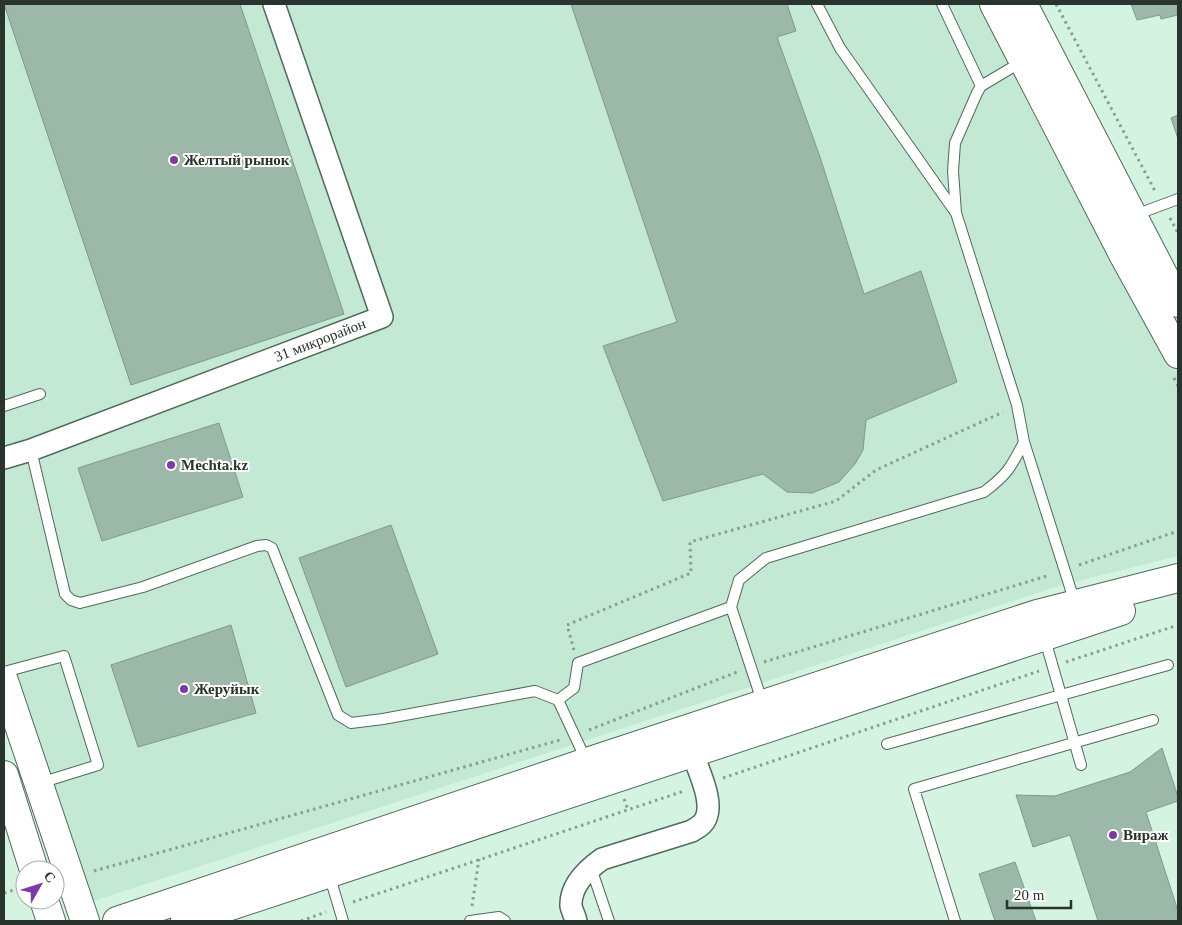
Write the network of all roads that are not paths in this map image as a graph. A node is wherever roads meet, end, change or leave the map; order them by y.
1 (274, 4) edge
2 (817, 4) edge
3 (942, 4) edge
4 (994, 4) edge
5 (1023, 4) edge
6 (1023, 61) junction
7 (981, 86) junction
8 (1178, 199) edge
9 (956, 213) junction
10 (1132, 216) junction
11 (1178, 303) edge
12 (1178, 354) edge
13 (40, 394) dead end
14 (4, 406) edge
15 (1024, 442) junction
16 (31, 450) junction
17 (4, 458) edge
18 (1178, 578) edge
19 (1178, 596) edge
20 (1075, 604) junction
21 (731, 607) junction
22 (1044, 636) junction
23 (1168, 665) dead end
24 (4, 672) edge
25 (4, 681) edge
26 (1060, 694) junction
27 (558, 700) junction
28 (763, 704) junction
29 (1153, 720) dead end
30 (1075, 743) junction
31 (887, 744) dead end
32 (692, 752) junction
33 (587, 762) junction
34 (1081, 765) dead end
35 (4, 775) edge
36 (39, 784) junction
37 (30, 860) edge
38 (590, 868) junction
39 (329, 873) junction
40 (471, 917) edge
41 (86, 921) edge
42 (116, 921) edge
43 (185, 921) edge
44 (343, 921) edge
45 (504, 921) edge
46 (576, 921) edge
47 (610, 921) edge
48 (955, 921) edge

1 - 16 street, 31 микрорайон
2 - 9 lane
3 - 7 lane
4 - 6 main road
5 - 10 main road
6 - 7 lane
6 - 12 main road
7 - 9 lane
8 - 10 lane
9 - 15 lane
10 - 11 main road
13 - 14 lane
15 - 20 lane
15 - 21 lane
16 - 17 street, 31 микрорайон
16 - 27 lane
18 - 20 main road
19 - 22 main road
20 - 28 main road
21 - 27 lane
21 - 28 lane
22 - 26 lane
22 - 32 main road
23 - 26 lane
24 - 36 lane
25 - 36 main road
26 - 30 lane
26 - 31 lane
27 - 33 lane
28 - 33 main road
29 - 30 lane
30 - 34 lane
30 - 48 lane
32 - 38 street
32 - 39 main road
33 - 42 main road
35 - 37 main road
36 - 41 main road
38 - 46 street
38 - 47 lane
39 - 43 main road
39 - 44 lane
40 - 45 lane

